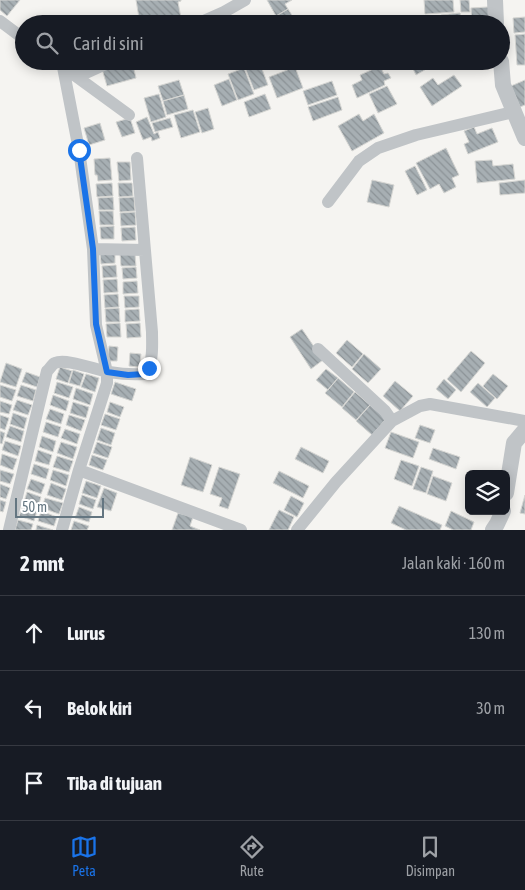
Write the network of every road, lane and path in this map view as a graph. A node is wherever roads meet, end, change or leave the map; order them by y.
1 (245, 0) edge
2 (495, 0) edge
3 (228, 15) edge
4 (496, 15) edge
5 (0, 21) edge
6 (15, 32) edge
7 (60, 70) edge
8 (67, 70) edge
9 (92, 70) edge
10 (501, 70) edge
11 (77, 77) junction
12 (513, 112) junction
13 (129, 115) dead end
14 (525, 138) edge
15 (136, 158) dead end
16 (328, 202) dead end
17 (93, 249) junction
18 (145, 250) junction
19 (318, 349) dead end
20 (107, 372) junction
21 (392, 420) junction
22 (525, 422) edge
23 (525, 430) edge
24 (79, 470) junction
25 (510, 470) edge
26 (501, 515) edge
27 (9, 530) edge
28 (62, 530) edge
29 (241, 530) edge
30 (297, 530) edge
31 (493, 530) edge

1 - 3 street
2 - 4 street
5 - 6 street
7 - 17 street
8 - 11 street
9 - 11 street
10 - 12 street
11 - 13 street
12 - 14 street
12 - 16 street
15 - 18 street
17 - 18 street
17 - 20 street
18 - 20 street
19 - 21 street
20 - 24 street
20 - 27 street
21 - 22 street
21 - 30 street
23 - 25 street
24 - 28 street
24 - 29 street
26 - 31 street

